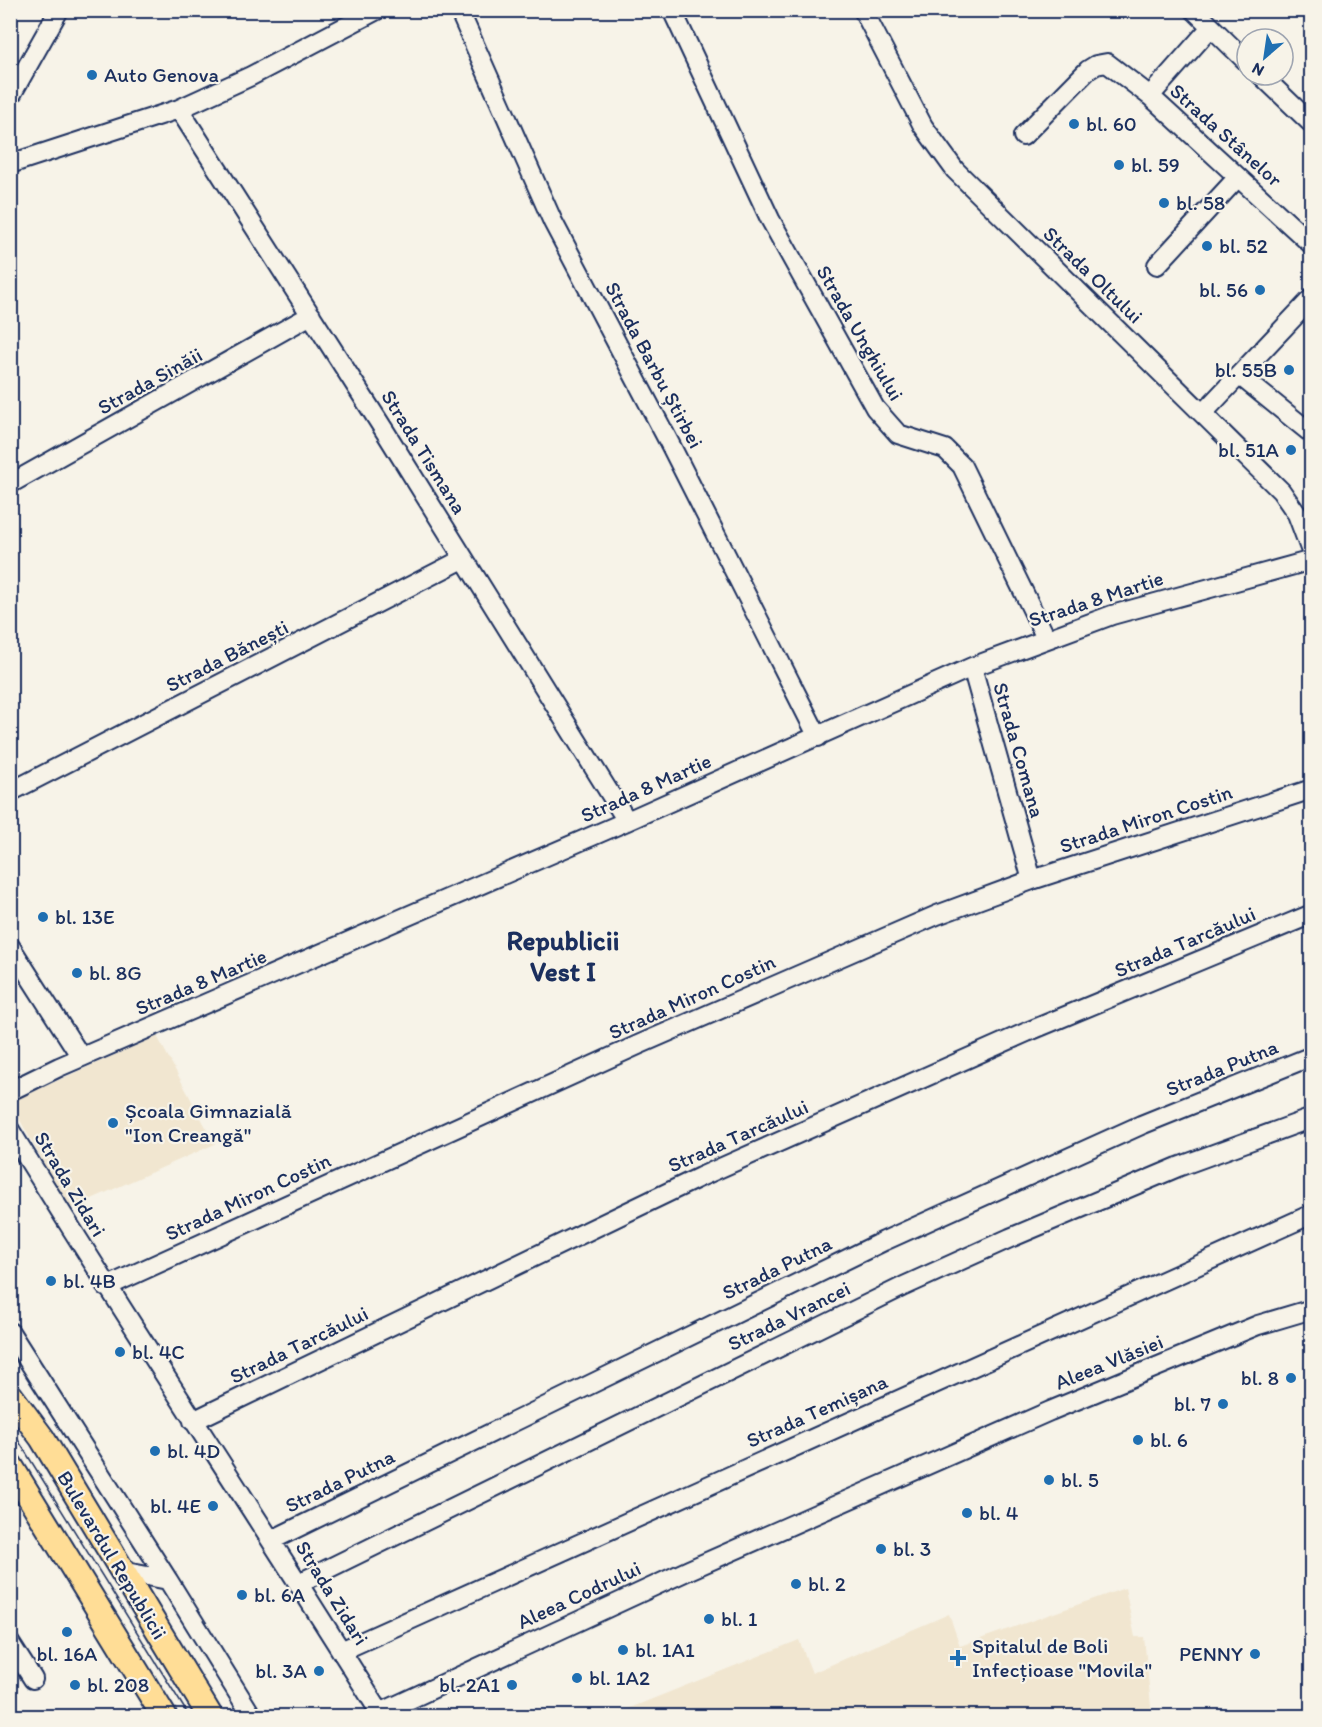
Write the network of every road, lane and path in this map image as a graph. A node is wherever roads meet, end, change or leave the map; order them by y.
1 (59, 10) edge
2 (377, 10) edge
3 (459, 10) edge
4 (672, 10) edge
5 (1194, 10) edge
6 (870, 13) edge
7 (1211, 27) junction
8 (1235, 50) edge
9 (1273, 87) edge
10 (1150, 96) junction
11 (10, 97) edge
12 (179, 109) junction
13 (1311, 124) edge
14 (1023, 136) dead end
15 (10, 164) edge
16 (1238, 177) junction
17 (1311, 245) edge
18 (1157, 265) dead end
19 (1311, 298) edge
20 (311, 315) junction
21 (1239, 375) junction
22 (1204, 412) junction
23 (1311, 434) edge
24 (10, 484) edge
25 (1311, 554) edge
26 (464, 559) junction
27 (1311, 560) edge
28 (1046, 638) junction
29 (972, 667) junction
30 (818, 737) junction
31 (1311, 789) edge
32 (10, 792) edge
33 (627, 821) junction
34 (1032, 880) junction
35 (1311, 914) edge
36 (10, 946) edge
37 (1311, 1056) edge
38 (81, 1057) junction
39 (10, 1091) edge
40 (1311, 1118) edge
41 (10, 1130) edge
42 (1311, 1214) edge
43 (106, 1287) junction
44 (1311, 1309) edge
45 (10, 1332) edge
46 (10, 1395) edge
47 (193, 1421) junction
48 (10, 1465) edge
49 (799, 1521) joint
50 (272, 1540) junction
51 (121, 1571) junction
52 (168, 1580) junction
53 (299, 1583) junction
54 (10, 1643) edge
55 (342, 1651) junction
56 (33, 1679) dead end
57 (381, 1715) edge
58 (164, 1716) edge
59 (210, 1716) edge
60 (252, 1716) edge

1 - 11 street
2 - 12 street
3 - 30 street, Strada Barbu Știrbei
4 - 28 street, Strada Unghiului
5 - 7 street
6 - 22 street, Strada Oltului
7 - 8 street
7 - 10 street
9 - 13 street
10 - 14 street, Strada Stânelor
10 - 16 street, Strada Stânelor
12 - 15 street
12 - 20 street, Strada Tismana
16 - 17 street, Strada Stânelor
16 - 18 street
19 - 21 street
20 - 24 street, Strada Sinăii
20 - 26 street, Strada Tismana
21 - 22 street
21 - 23 street
22 - 25 street, Strada Oltului
26 - 32 street, Strada Bănești
26 - 33 street, Strada Tismana
27 - 28 street, Strada 8 Martie
28 - 29 street, Strada 8 Martie
29 - 30 street, Strada 8 Martie
29 - 34 street, Strada Comana
30 - 33 street, Strada 8 Martie
31 - 34 street, Strada Miron Costin
33 - 38 street, Strada 8 Martie
34 - 43 street, Strada Miron Costin
35 - 47 street, Strada Tarcăului
36 - 38 street
37 - 50 street, Strada Putna
38 - 39 street, Strada 8 Martie
40 - 53 street, Strada Vrancei
41 - 43 street, Strada Zidari
42 - 55 street, Strada Temișana
43 - 47 street, Strada Zidari
44 - 49 street, Aleea Vlăsiei
45 - 52 street
46 - 51 main road, Bulevardul Republicii
47 - 50 street, Strada Zidari
48 - 58 main road, Bulevardul Republicii
49 - 57 street, Aleea Codrului
50 - 53 street, Strada Zidari
51 - 52 street
51 - 59 main road, Bulevardul Republicii
52 - 60 street
53 - 55 street, Strada Zidari
54 - 56 street
55 - 57 street, Strada Zidari

